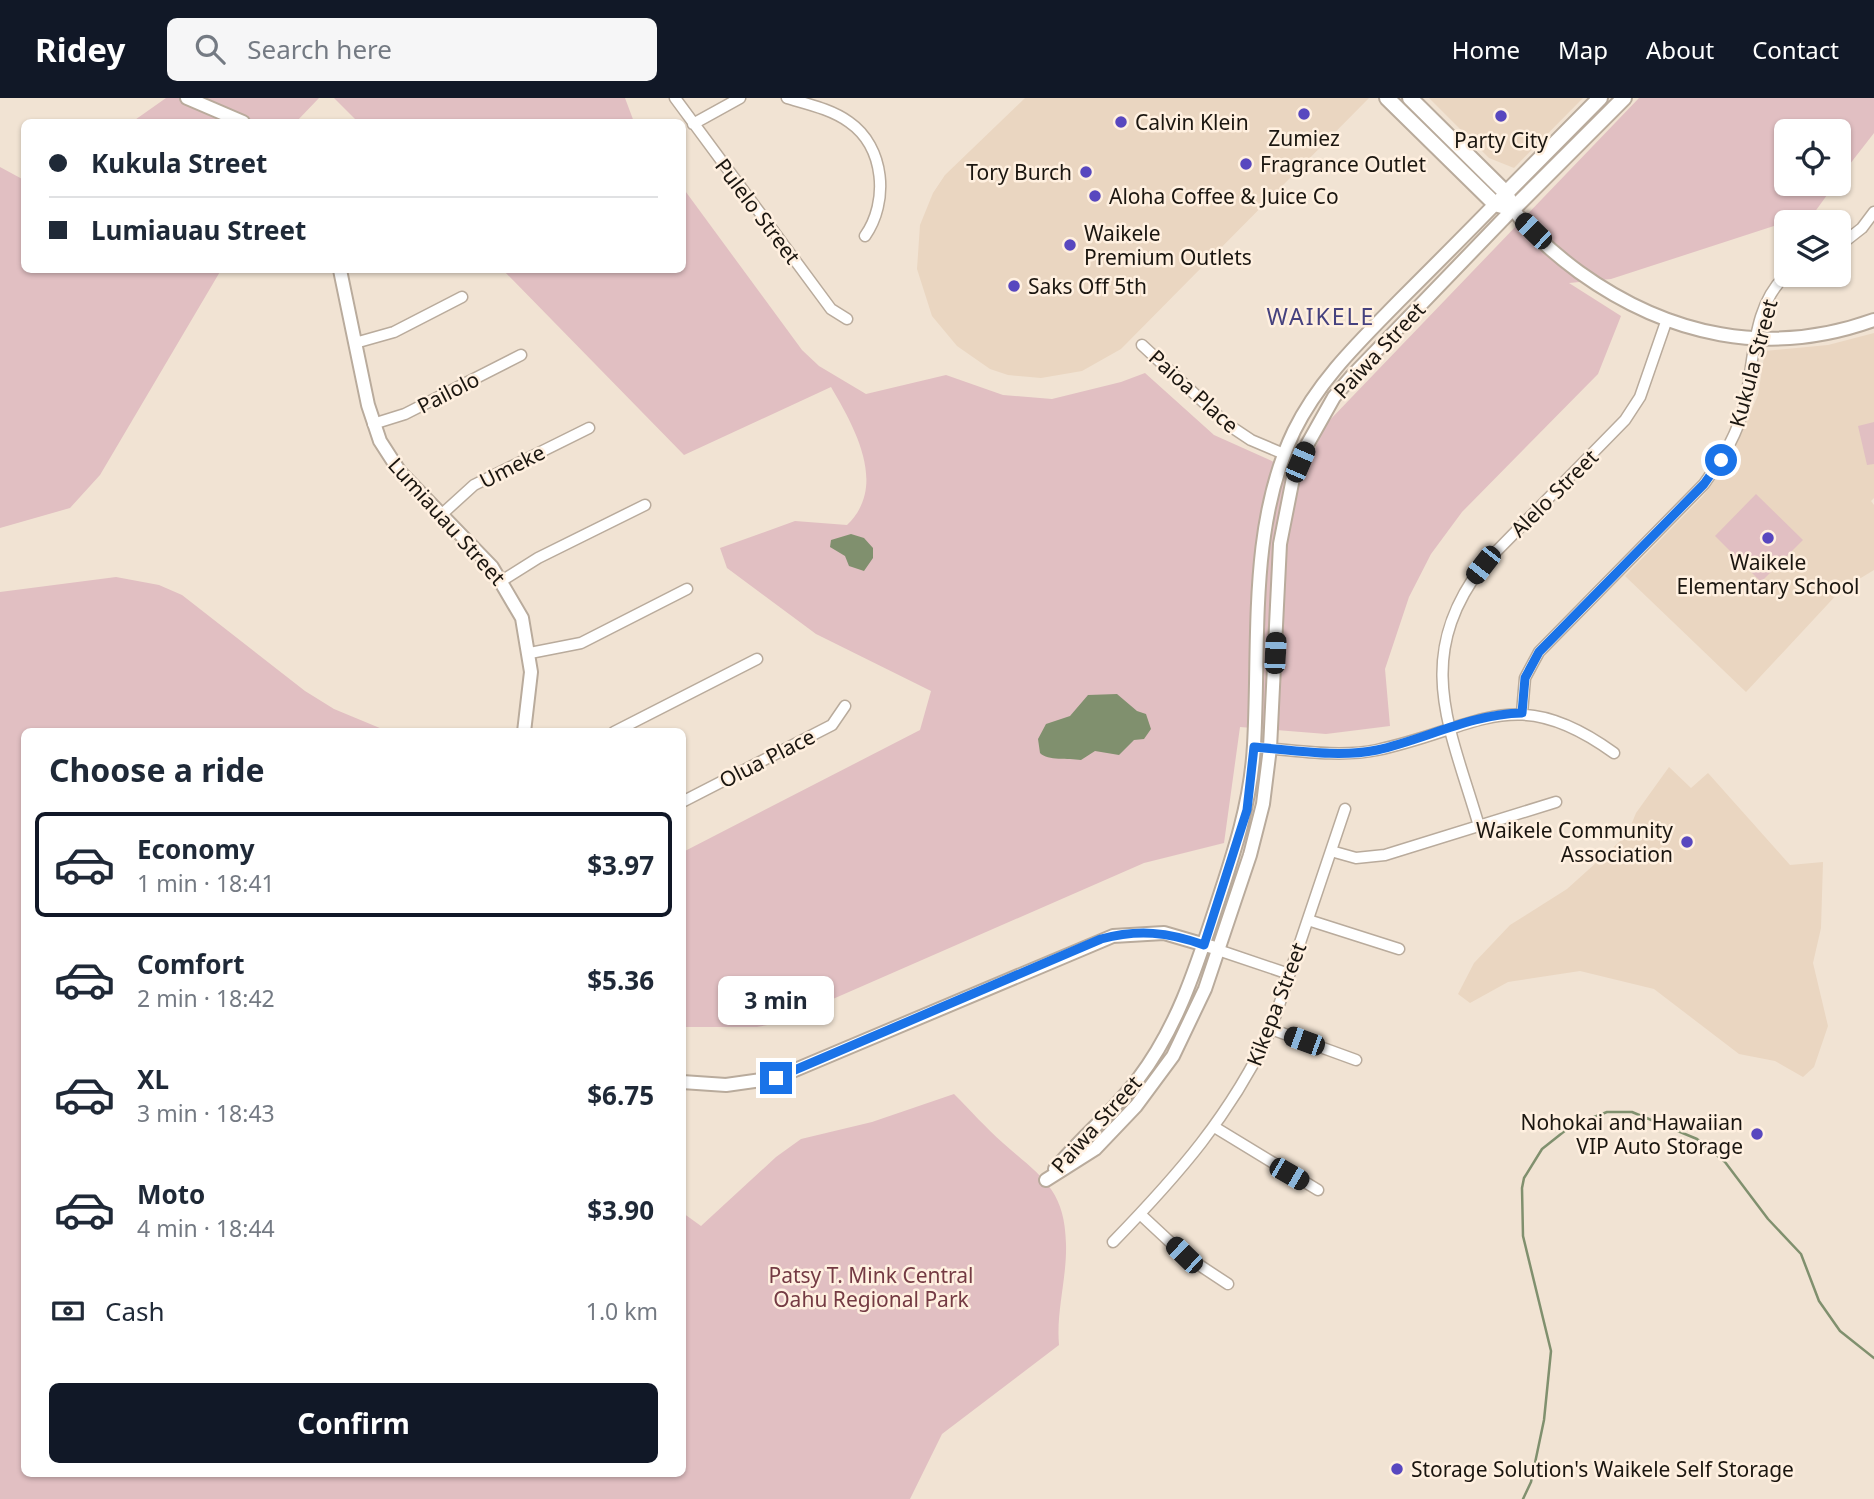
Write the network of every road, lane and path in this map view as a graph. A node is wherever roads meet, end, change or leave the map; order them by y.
1 (187, 98) edge
2 (675, 98) edge
3 (740, 98) edge
4 (787, 98) edge
5 (1387, 98) edge
6 (1410, 98) edge
7 (1600, 98) edge
8 (1624, 98) edge
9 (236, 119) edge
10 (693, 124) junction
11 (1506, 193) junction
12 (1495, 204) junction
13 (1513, 209) junction
14 (1874, 212) edge
15 (865, 236) dead end
16 (1851, 237) edge
17 (341, 273) edge
18 (1777, 287) edge
19 (462, 297) dead end
20 (847, 319) dead end
21 (1874, 320) edge
22 (1666, 321) junction
23 (1757, 339) junction
24 (355, 342) junction
25 (1142, 345) dead end
26 (521, 355) dead end
27 (373, 424) junction
28 (589, 428) dead end
29 (1307, 445) junction
30 (1284, 454) junction
31 (1293, 478) junction
32 (645, 505) dead end
33 (441, 515) junction
34 (503, 580) junction
35 (687, 589) dead end
36 (530, 653) junction
37 (757, 659) dead end
38 (845, 706) dead end
39 (1522, 713) junction
40 (1451, 727) junction
41 (525, 728) edge
42 (622, 728) edge
43 (1254, 747) junction
44 (1270, 748) junction
45 (1614, 753) dead end
46 (686, 800) edge
47 (1556, 802) dead end
48 (1345, 808) dead end
49 (1479, 826) junction
50 (1331, 851) junction
51 (1308, 919) junction
52 (1204, 945) junction
53 (1399, 949) dead end
54 (1218, 950) junction
55 (1289, 974) junction
56 (1271, 1029) junction
57 (1356, 1060) dead end
58 (686, 1082) edge
59 (1216, 1128) junction
60 (1318, 1190) dead end
61 (1140, 1214) junction
62 (1113, 1242) dead end
63 (1228, 1284) dead end

1 - 9 street
2 - 10 street, Pulelo Street
3 - 10 street
4 - 15 street
5 - 12 main road
6 - 11 main road
7 - 11 main road, Paiwa Street
8 - 13 main road, Paiwa Street
10 - 20 street, Pulelo Street
11 - 12 street, Paiwa Street
11 - 13 main road
12 - 13 main road
12 - 30 street, Paiwa Street
13 - 22 street
13 - 29 street, Paiwa Street
14 - 16 street
17 - 24 street, Lumiauau Street
18 - 23 street, Kukula Street
19 - 24 street
21 - 23 street
22 - 23 street
22 - 40 street, Alelo Street
23 - 39 street, Kukula Street
24 - 27 street, Lumiauau Street
25 - 30 street, Paioa Place
26 - 27 street, Pailolo
27 - 33 street, Lumiauau Street
28 - 33 street, Umeke
29 - 30 street
29 - 31 street, Paiwa Street
30 - 31 street
30 - 43 street, Paiwa Street
31 - 44 street, Paiwa Street
32 - 34 street
33 - 34 street, Lumiauau Street
34 - 36 street, Lumiauau Street
35 - 36 street
36 - 41 street, Lumiauau Street
37 - 42 street
38 - 46 street, Olua Place
39 - 40 street
39 - 45 street
40 - 44 street
40 - 49 street, Alelo Street
43 - 44 street
43 - 52 street, Paiwa Street
44 - 54 street, Paiwa Street
47 - 49 street
48 - 50 street, Kikepa Street
49 - 50 street
50 - 51 street, Kikepa Street
51 - 53 street
51 - 55 street, Kikepa Street
52 - 54 street
52 - 54 street, Paiwa Street
52 - 58 street
54 - 55 street
55 - 56 street, Kikepa Street
56 - 57 street
56 - 59 street, Kikepa Street
59 - 60 street
59 - 61 street, Kikepa Street
61 - 62 street, Kikepa Street
61 - 63 street

